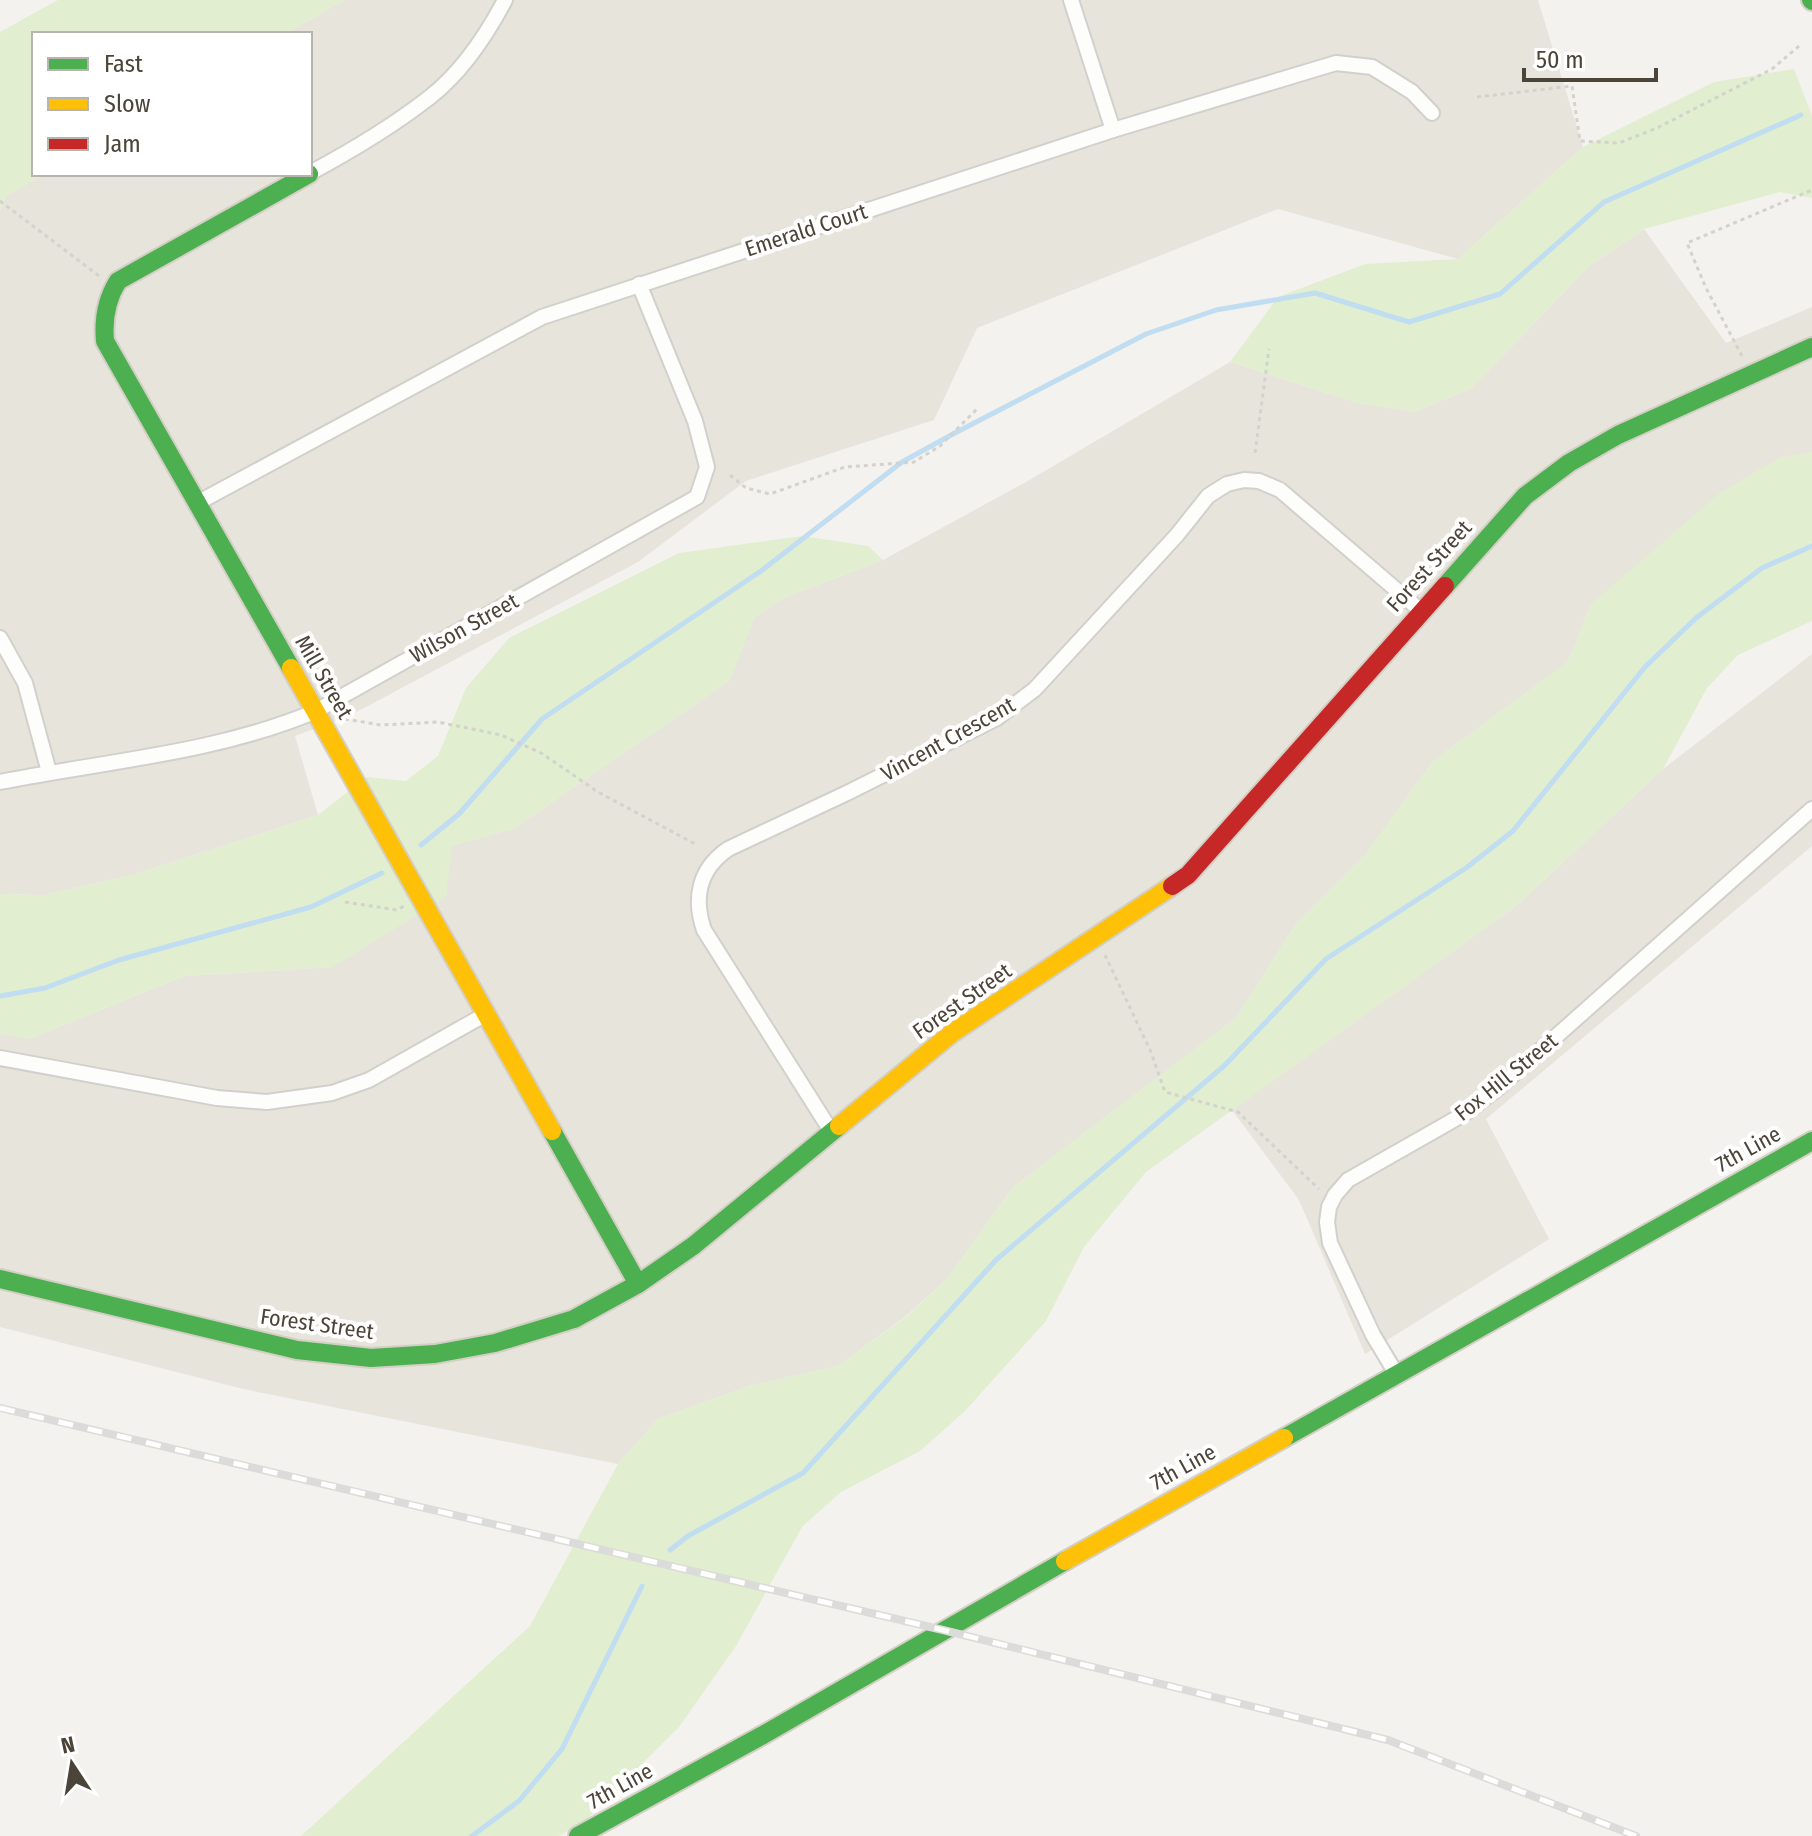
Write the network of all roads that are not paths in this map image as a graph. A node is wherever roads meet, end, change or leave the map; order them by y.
1 (505, 0) edge
2 (1071, 0) edge
3 (1432, 113) dead end
4 (1113, 130) junction
5 (312, 172) edge
6 (305, 176) edge
7 (639, 284) junction
8 (1812, 347) edge
9 (199, 502) junction
10 (1421, 611) junction
11 (0, 638) edge
12 (316, 711) junction
13 (49, 772) junction
14 (0, 782) edge
15 (1812, 809) edge
16 (486, 1014) junction
17 (0, 1058) edge
18 (831, 1131) junction
19 (1812, 1141) edge
20 (0, 1279) edge
21 (638, 1284) junction
22 (1397, 1375) junction
23 (578, 1836) edge

1 - 5 street, Mill Street
2 - 4 street
3 - 4 street, Emerald Court
4 - 7 street, Emerald Court
6 - 9 street, Mill Street
7 - 9 street, Emerald Court
7 - 12 street, Wilson Street
8 - 10 street, Forest Street
9 - 12 street, Mill Street
10 - 18 street, Forest Street
10 - 18 street, Vincent Crescent
11 - 13 street
12 - 13 street, Wilson Street
12 - 16 street, Mill Street
13 - 14 street, Wilson Street
15 - 22 street, Fox Hill Street
16 - 17 street
16 - 21 street, Mill Street
18 - 21 street, Forest Street
19 - 22 street, 7th Line
20 - 21 street, Forest Street
22 - 23 street, 7th Line

